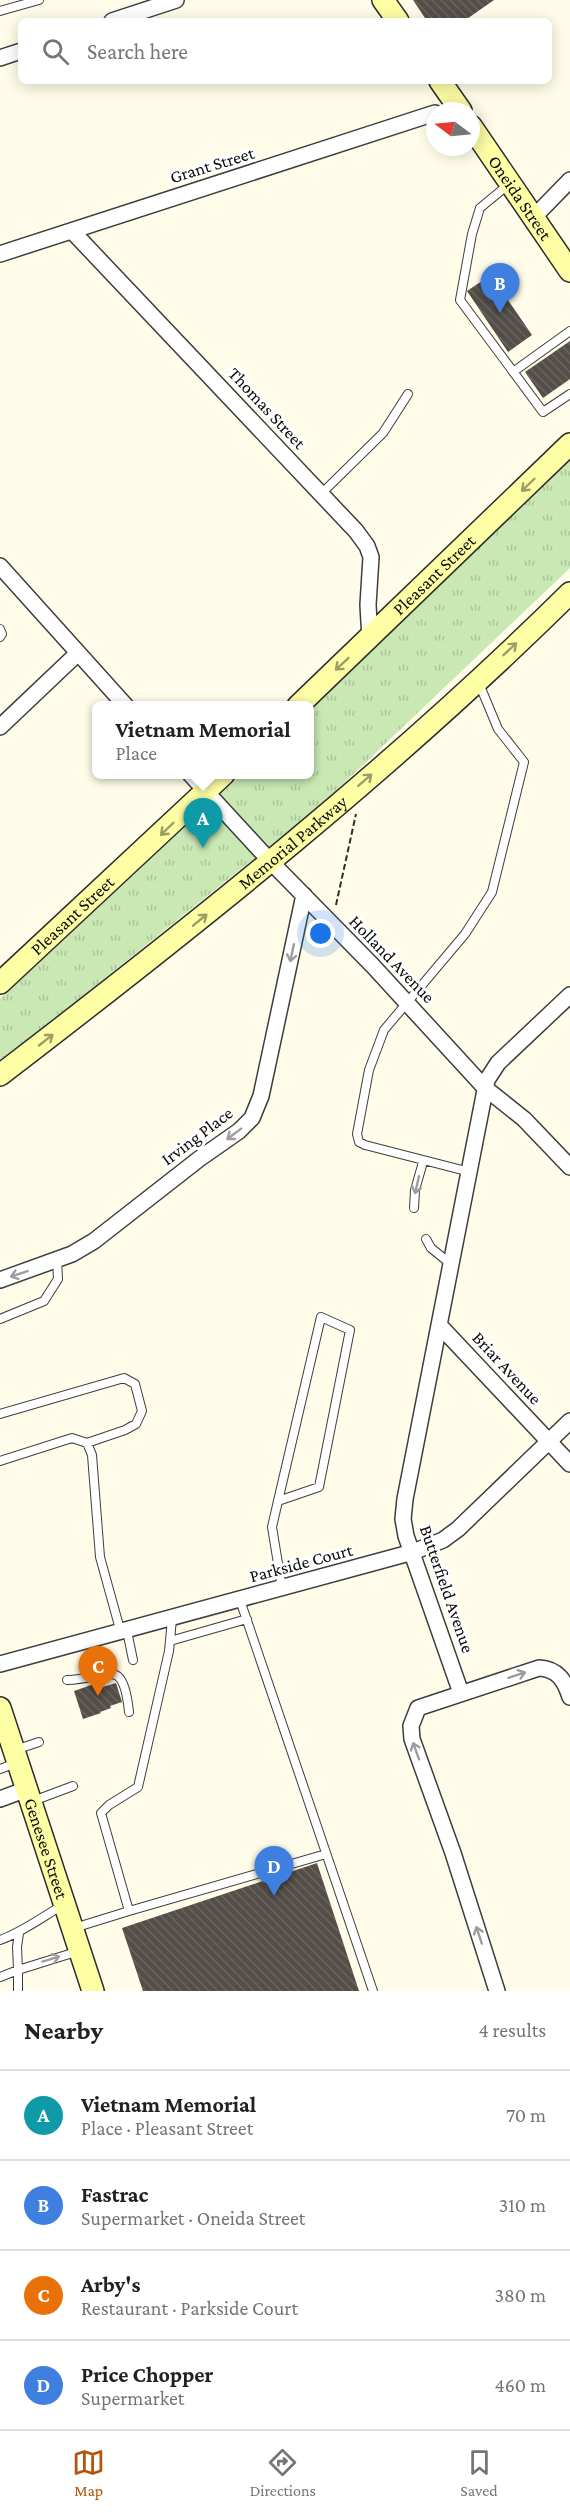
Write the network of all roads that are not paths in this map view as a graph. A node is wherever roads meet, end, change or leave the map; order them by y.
1 (39, 0) edge
2 (176, 0) edge
3 (383, 0) edge
4 (154, 3) edge
5 (0, 12) edge
6 (119, 18) edge
7 (396, 18) edge
8 (18, 52) edge
9 (0, 58) edge
10 (441, 84) edge
11 (450, 102) edge
12 (426, 116) edge
13 (480, 139) edge
14 (570, 180) edge
15 (510, 183) junction
16 (534, 217) junction
17 (72, 231) junction
18 (0, 254) edge
19 (570, 271) edge
20 (570, 331) edge
21 (513, 372) junction
22 (408, 394) dead end
23 (570, 395) edge
24 (570, 444) edge
25 (321, 494) junction
26 (0, 568) edge
27 (570, 593) edge
28 (0, 628) edge
29 (0, 637) edge
30 (370, 639) junction
31 (78, 653) junction
32 (477, 679) junction
33 (122, 701) edge
34 (302, 701) edge
35 (0, 728) edge
36 (194, 779) edge
37 (219, 779) edge
38 (206, 792) junction
39 (271, 862) junction
40 (304, 895) junction
41 (0, 982) edge
42 (570, 995) edge
43 (408, 1003) junction
44 (0, 1075) edge
45 (485, 1088) junction
46 (423, 1162) junction
47 (570, 1167) edge
48 (470, 1172) junction
49 (414, 1208) dead end
50 (426, 1239) dead end
51 (57, 1260) junction
52 (452, 1265) junction
53 (0, 1280) edge
54 (0, 1319) edge
55 (440, 1326) junction
56 (0, 1414) edge
57 (570, 1420) edge
58 (549, 1441) junction
59 (87, 1443) junction
60 (0, 1461) edge
61 (570, 1464) edge
62 (278, 1501) junction
63 (413, 1552) junction
64 (282, 1588) junction
65 (240, 1600) junction
66 (172, 1619) junction
67 (247, 1619) junction
68 (124, 1632) junction
69 (170, 1641) junction
70 (133, 1660) dead end
71 (0, 1664) edge
72 (67, 1680) dead end
73 (461, 1692) junction
74 (570, 1697) edge
75 (0, 1708) edge
76 (129, 1712) dead end
77 (39, 1742) dead end
78 (11, 1760) edge
79 (73, 1786) dead end
80 (29, 1795) junction
81 (0, 1798) edge
82 (326, 1854) junction
83 (65, 1905) junction
84 (129, 1911) junction
85 (73, 1928) junction
86 (19, 1934) junction
87 (0, 1940) edge
88 (80, 1951) junction
89 (18, 1970) junction
90 (0, 1977) edge
91 (18, 1991) edge
92 (93, 1991) edge
93 (373, 1991) edge
94 (497, 1991) edge

1 - 5 lane
2 - 4 street
3 - 7 street
4 - 6 street
8 - 9 street
10 - 11 street
12 - 17 street, Grant Street
13 - 15 street, Oneida Street
14 - 16 street
15 - 16 street, Oneida Street
15 - 21 lane
16 - 19 street, Oneida Street
17 - 18 street, Grant Street
17 - 25 street, Thomas Street
20 - 21 lane
21 - 23 lane
22 - 25 lane
24 -> 30 street, Pleasant Street
25 - 30 street, Thomas Street
26 - 31 street
32 -> 27 street, Memorial Parkway
28 - 29 lane
30 -> 34 street, Pleasant Street
31 - 33 street
31 - 35 street
39 -> 32 street, Memorial Parkway
32 - 43 lane
36 - 38 street, Holland Avenue
37 - 38 street, Pleasant Street
38 - 39 street, Holland Avenue
38 -> 41 street, Pleasant Street
39 - 40 street, Holland Avenue
44 -> 39 street, Memorial Parkway
40 - 43 street, Holland Avenue
40 -> 51 street, Irving Place
42 - 45 street, Butterfield Avenue
43 - 45 street, Holland Avenue
43 - 46 lane
45 - 47 street, Holland Avenue
45 - 48 street, Butterfield Avenue
46 - 48 lane
46 -> 49 lane
48 - 52 street, Butterfield Avenue
50 - 52 lane
51 -> 53 street, Irving Place
51 - 54 lane
52 - 55 street, Butterfield Avenue
55 - 58 street, Briar Avenue
55 - 63 street, Butterfield Avenue
56 - 59 lane
57 - 58 street, Parkside Court
58 - 61 street, Briar Avenue
58 - 63 street, Parkside Court
59 - 60 lane
59 - 68 lane
62 - 62 lane
62 - 64 lane
63 - 64 street, Parkside Court
63 - 73 street, Butterfield Avenue
64 - 65 street, Parkside Court
65 - 66 street, Parkside Court
65 - 67 lane
66 - 68 street, Parkside Court
66 - 69 lane
67 - 69 lane
67 - 82 lane
68 - 70 lane
68 - 71 street, Parkside Court
69 - 84 lane
72 - 76 lane
73 -> 74 street
94 -> 73 street
75 - 78 street, Genesee Street
77 - 78 lane
78 - 80 street, Genesee Street
79 - 80 lane
80 - 81 street
80 - 83 street, Genesee Street
82 - 84 lane
82 - 93 lane
83 - 85 street, Genesee Street
83 - 86 lane
84 - 85 lane
85 - 88 street, Genesee Street
86 - 87 lane
86 - 89 lane
89 -> 88 lane
88 - 92 street, Genesee Street
89 - 90 lane
89 - 91 lane

